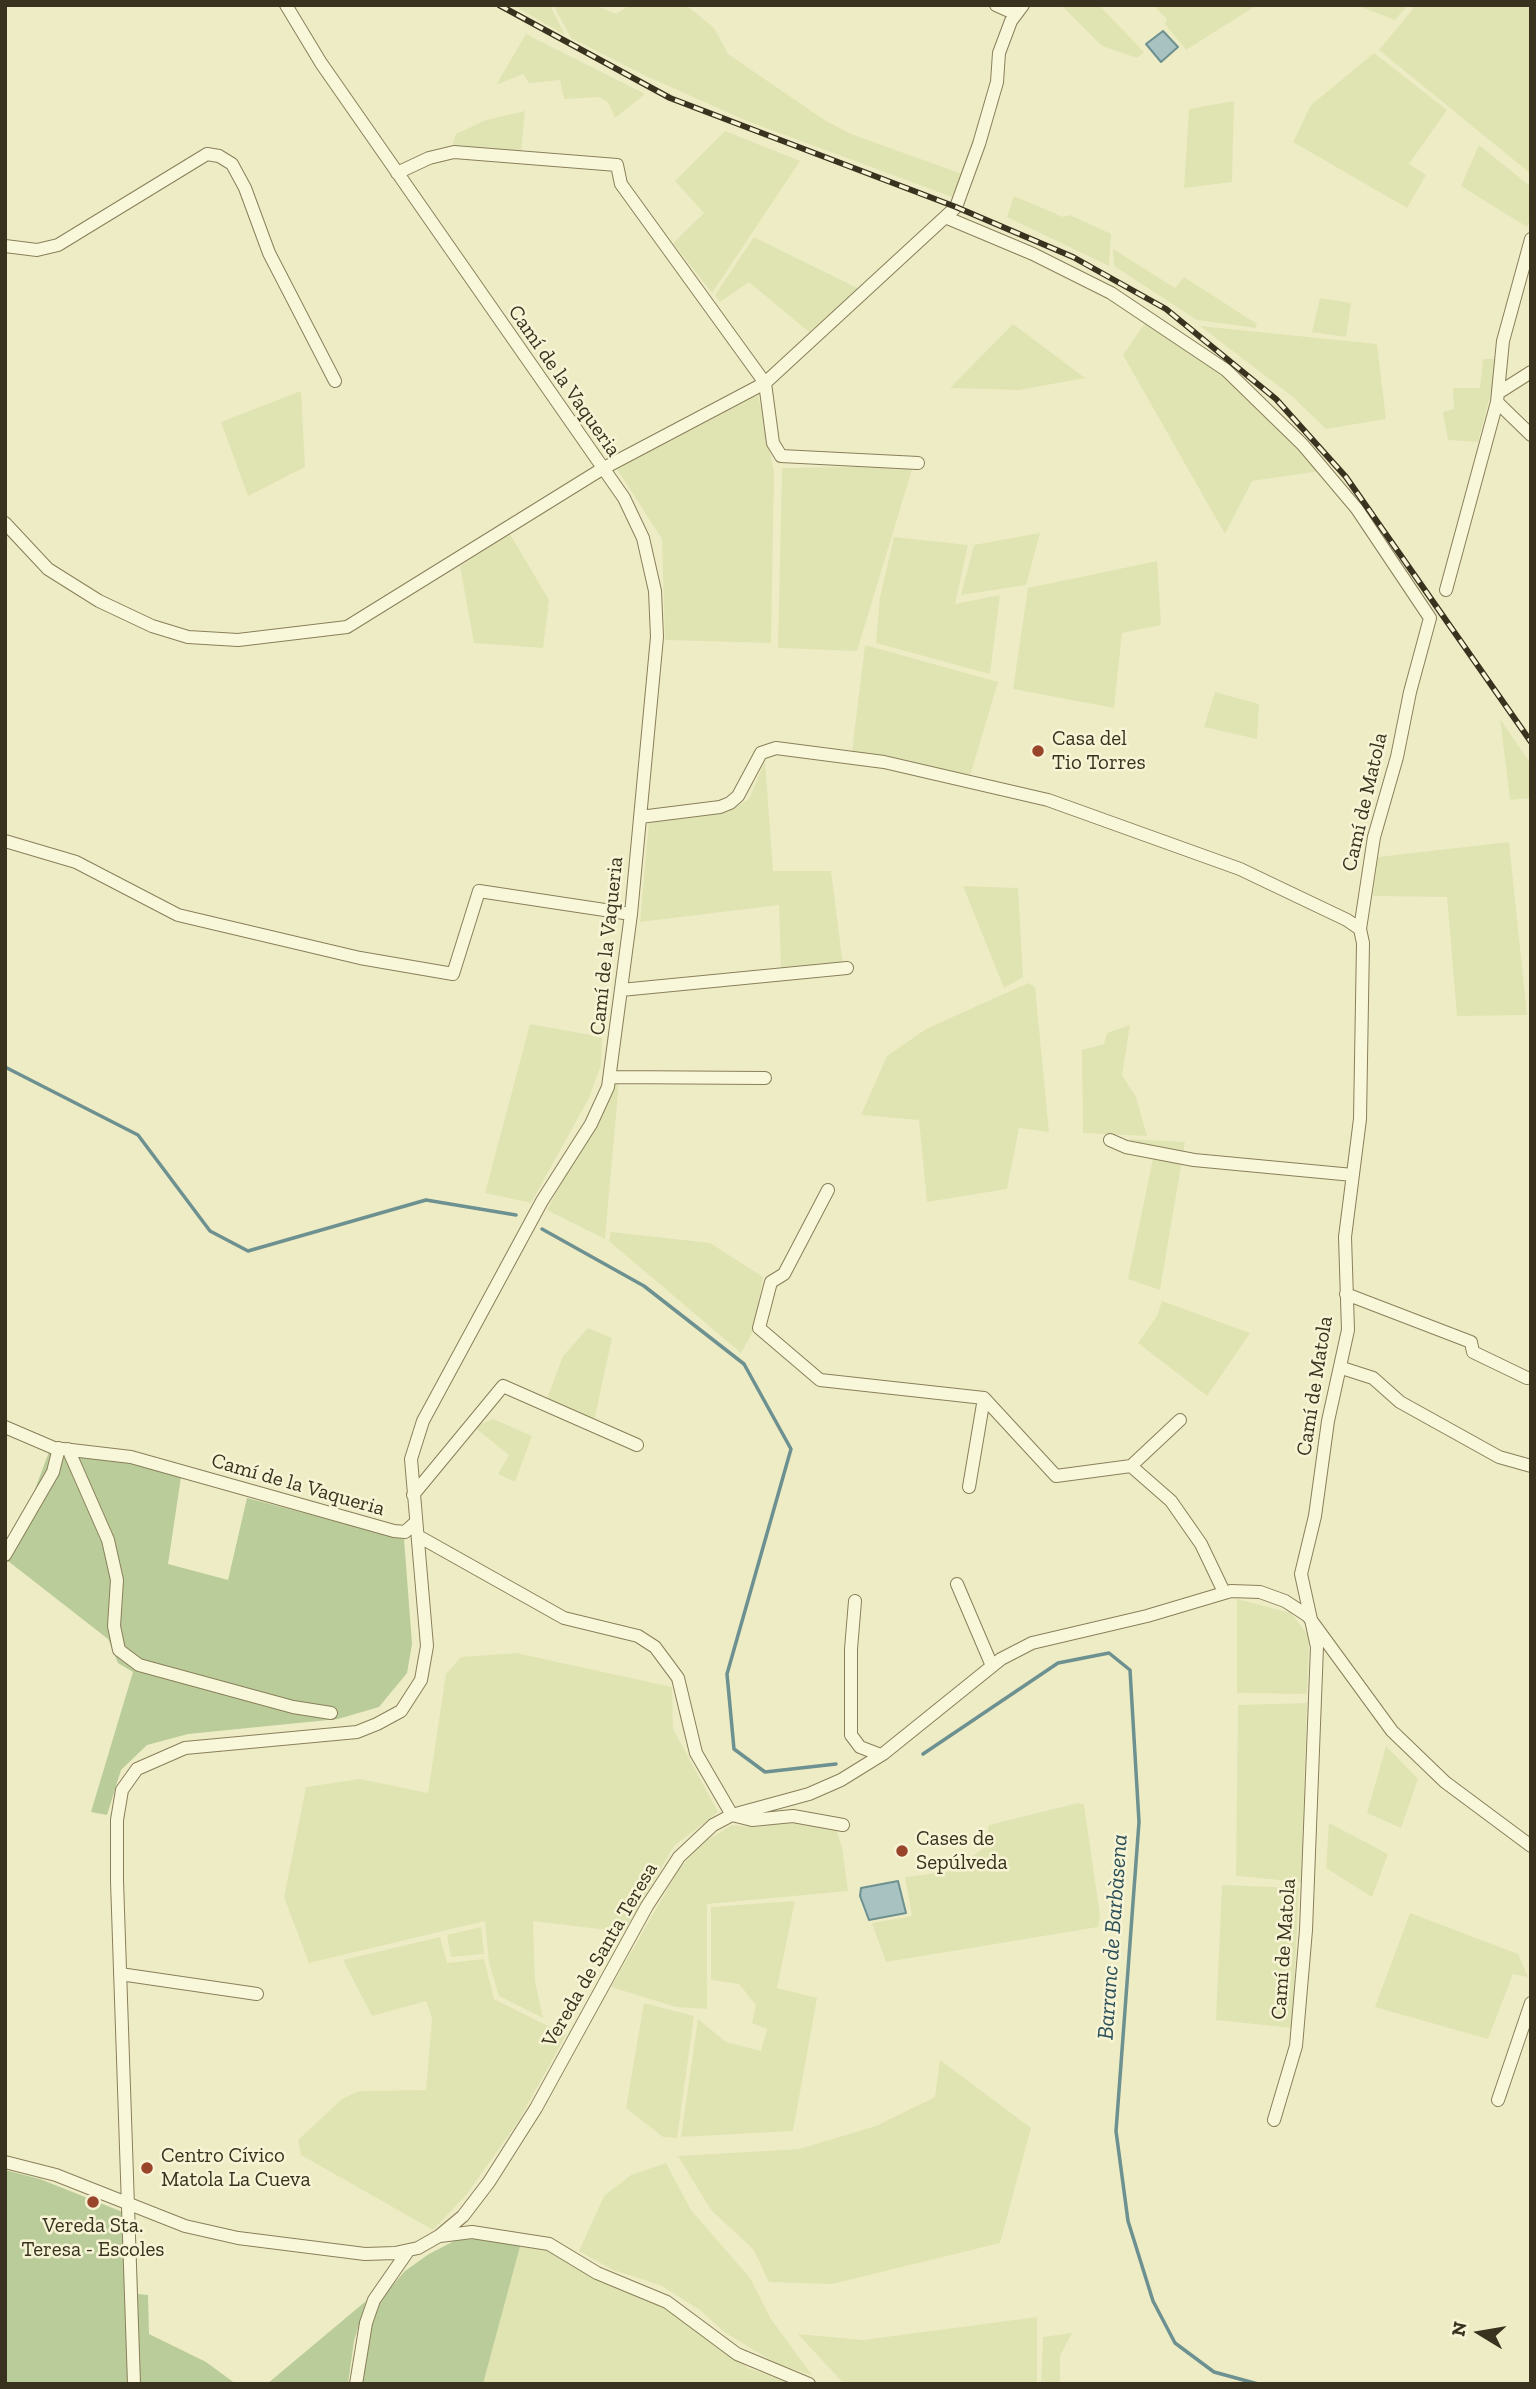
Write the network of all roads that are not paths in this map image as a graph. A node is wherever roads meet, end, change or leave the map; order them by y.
1 (286, 5) edge
2 (996, 5) edge
3 (1019, 10) edge
4 (397, 173) junction
5 (945, 217) junction
6 (1531, 239) edge
7 (5, 246) edge
8 (1531, 372) edge
9 (335, 381) dead end
10 (765, 383) junction
11 (1498, 398) junction
12 (1531, 435) edge
13 (918, 463) dead end
14 (602, 469) junction
15 (5, 523) edge
16 (1446, 590) dead end
17 (640, 817) junction
18 (5, 841) edge
19 (631, 914) junction
20 (1360, 929) junction
21 (847, 968) dead end
22 (621, 990) junction
23 (610, 1077) junction
24 (765, 1078) dead end
25 (1110, 1140) dead end
26 (1353, 1175) junction
27 (828, 1190) dead end
28 (1346, 1294) junction
29 (1342, 1368) junction
30 (1527, 1378) dead end
31 (984, 1398) junction
32 (1180, 1420) dead end
33 (5, 1427) edge
34 (638, 1445) dead end
35 (63, 1448) junction
36 (1131, 1466) junction
37 (1531, 1466) edge
38 (969, 1487) dead end
39 (413, 1495) junction
40 (416, 1522) junction
41 (418, 1536) junction
42 (5, 1555) edge
43 (957, 1584) dead end
44 (1224, 1592) junction
45 (855, 1601) dead end
46 (1308, 1616) junction
47 (992, 1666) junction
48 (331, 1713) dead end
49 (881, 1755) junction
50 (732, 1815) junction
51 (843, 1825) dead end
52 (1531, 1846) edge
53 (120, 1974) junction
54 (257, 1994) dead end
55 (1531, 2003) edge
56 (1498, 2100) dead end
57 (1274, 2120) dead end
58 (5, 2162) edge
59 (127, 2204) junction
60 (439, 2236) junction
61 (408, 2251) junction
62 (134, 2384) edge
63 (356, 2384) edge
64 (809, 2384) edge

1 - 4 street, Camí de la Vaqueria
2 - 3 street
3 - 5 street
4 - 10 street
4 - 14 street, Camí de la Vaqueria
5 - 10 street
5 - 20 street, Camí de Matola
6 - 11 street
7 - 9 street
8 - 11 street
10 - 13 street
10 - 14 street
11 - 12 street
11 - 16 street
14 - 15 street
14 - 17 street, Camí de la Vaqueria
17 - 19 street, Camí de la Vaqueria
17 - 20 street
18 - 19 street
19 - 22 street, Camí de la Vaqueria
20 - 26 street, Camí de Matola
21 - 22 street
22 - 23 street, Camí de la Vaqueria
23 - 24 street
23 - 39 street, Camí de la Vaqueria
25 - 26 street
26 - 28 street, Camí de Matola
27 - 31 street
28 - 29 street, Camí de Matola
28 - 30 street
29 - 37 street
29 - 46 street, Camí de Matola
31 - 36 street
31 - 38 street
32 - 36 street
33 - 35 street, Camí de la Vaqueria
34 - 39 street
35 - 40 street, Camí de la Vaqueria
35 - 42 street
35 - 48 street
36 - 44 street
39 - 40 street, Camí de la Vaqueria
40 - 41 street
41 - 50 street
41 - 53 street
43 - 47 street
44 - 46 street, Vereda de Santa Teresa
44 - 47 street, Vereda de Santa Teresa
45 - 49 street
46 - 52 street, Vereda de Santa Teresa
46 - 57 street, Camí de Matola
47 - 49 street, Vereda de Santa Teresa
49 - 50 street, Vereda de Santa Teresa
50 - 51 street
50 - 60 street, Vereda de Santa Teresa
53 - 54 street
53 - 59 street
55 - 56 street
58 - 59 street, Vereda de Santa Teresa
59 - 61 street, Vereda de Santa Teresa
59 - 62 street
60 - 61 street, Vereda de Santa Teresa
60 - 64 street
61 - 63 street

